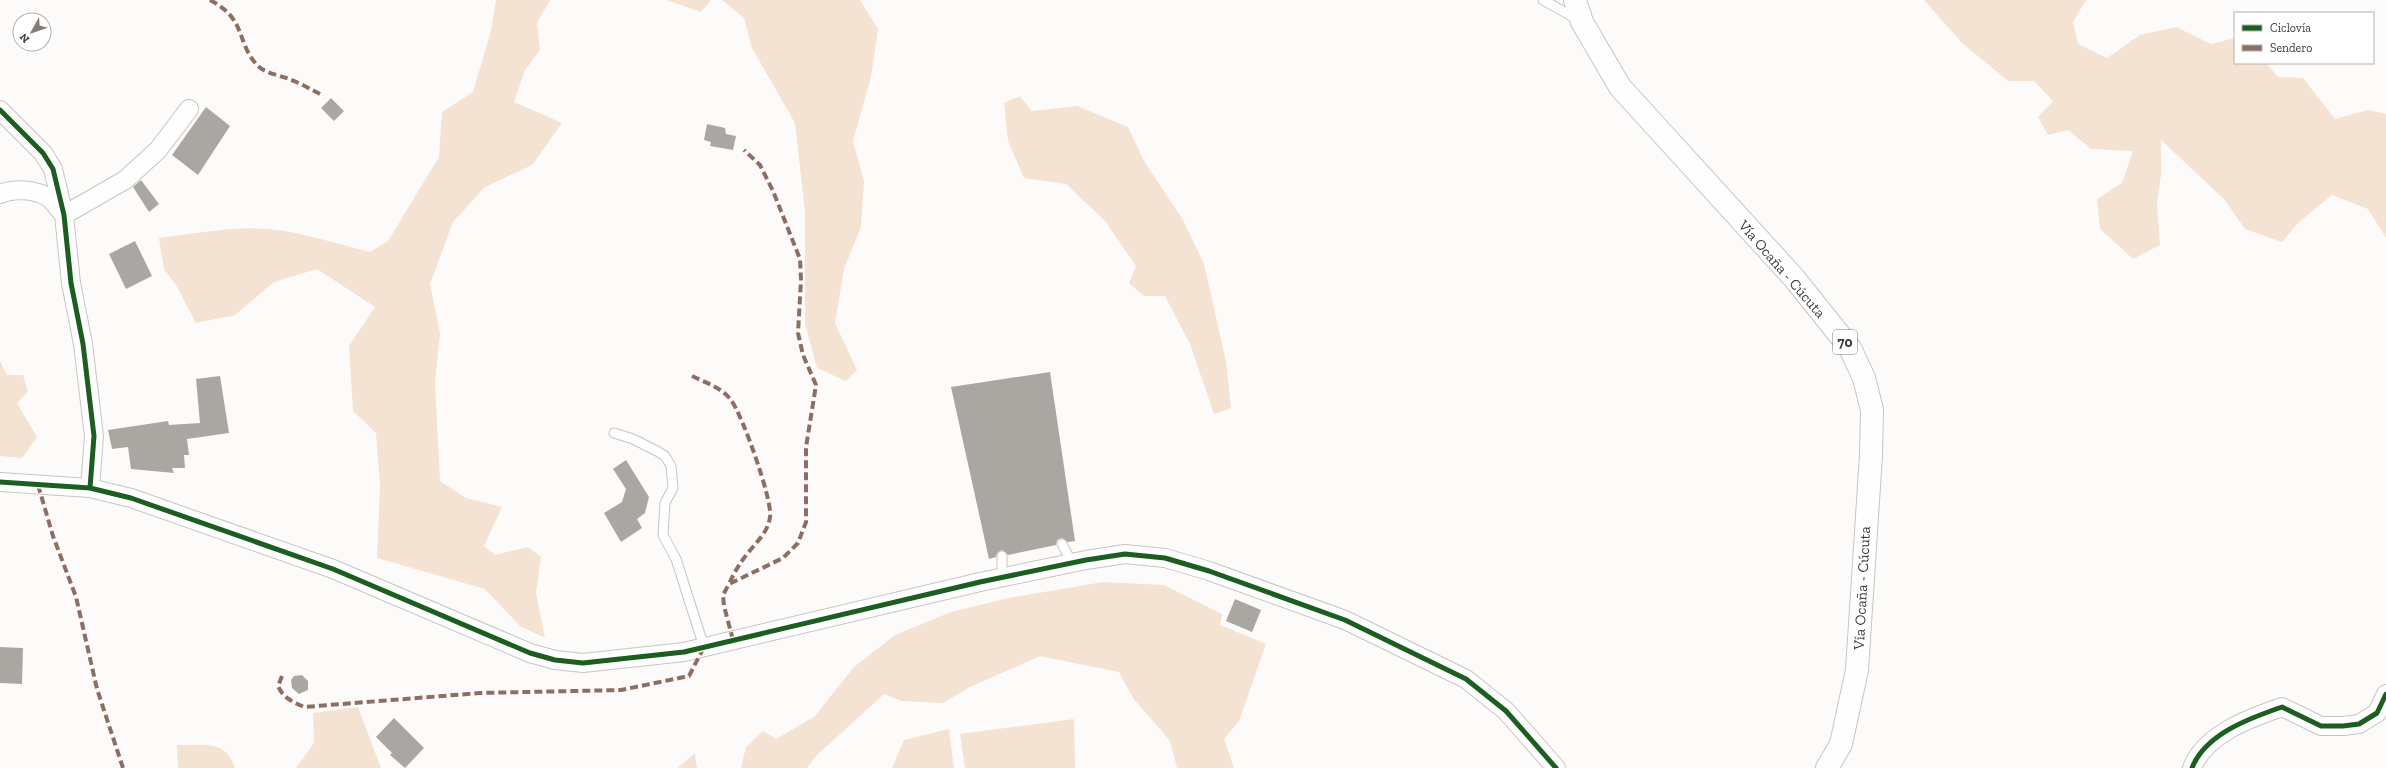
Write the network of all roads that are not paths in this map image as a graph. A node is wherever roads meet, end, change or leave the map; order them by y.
1 (1542, 0) edge
2 (1575, 0) edge
3 (1582, 22) junction
4 (189, 109) dead end
5 (0, 110) edge
6 (0, 194) edge
7 (64, 215) junction
8 (614, 433) dead end
9 (0, 482) edge
10 (90, 488) junction
11 (1062, 544) dead end
12 (1002, 556) dead end
13 (1072, 563) junction
14 (1002, 577) junction
15 (704, 647) junction
16 (2386, 694) edge
17 (1556, 768) edge
18 (1827, 768) edge
19 (2192, 768) edge

1 - 3 lane
2 - 3 main road, Vía Ocaña - Cúcuta / 70
3 - 18 main road, Vía Ocaña - Cúcuta / 70
4 - 7 street
5 - 7 street
6 - 7 street
7 - 10 street
8 - 15 lane
9 - 10 street
10 - 15 street
11 - 13 lane
12 - 14 lane
13 - 14 street
13 - 17 street
14 - 15 street
16 - 19 street

